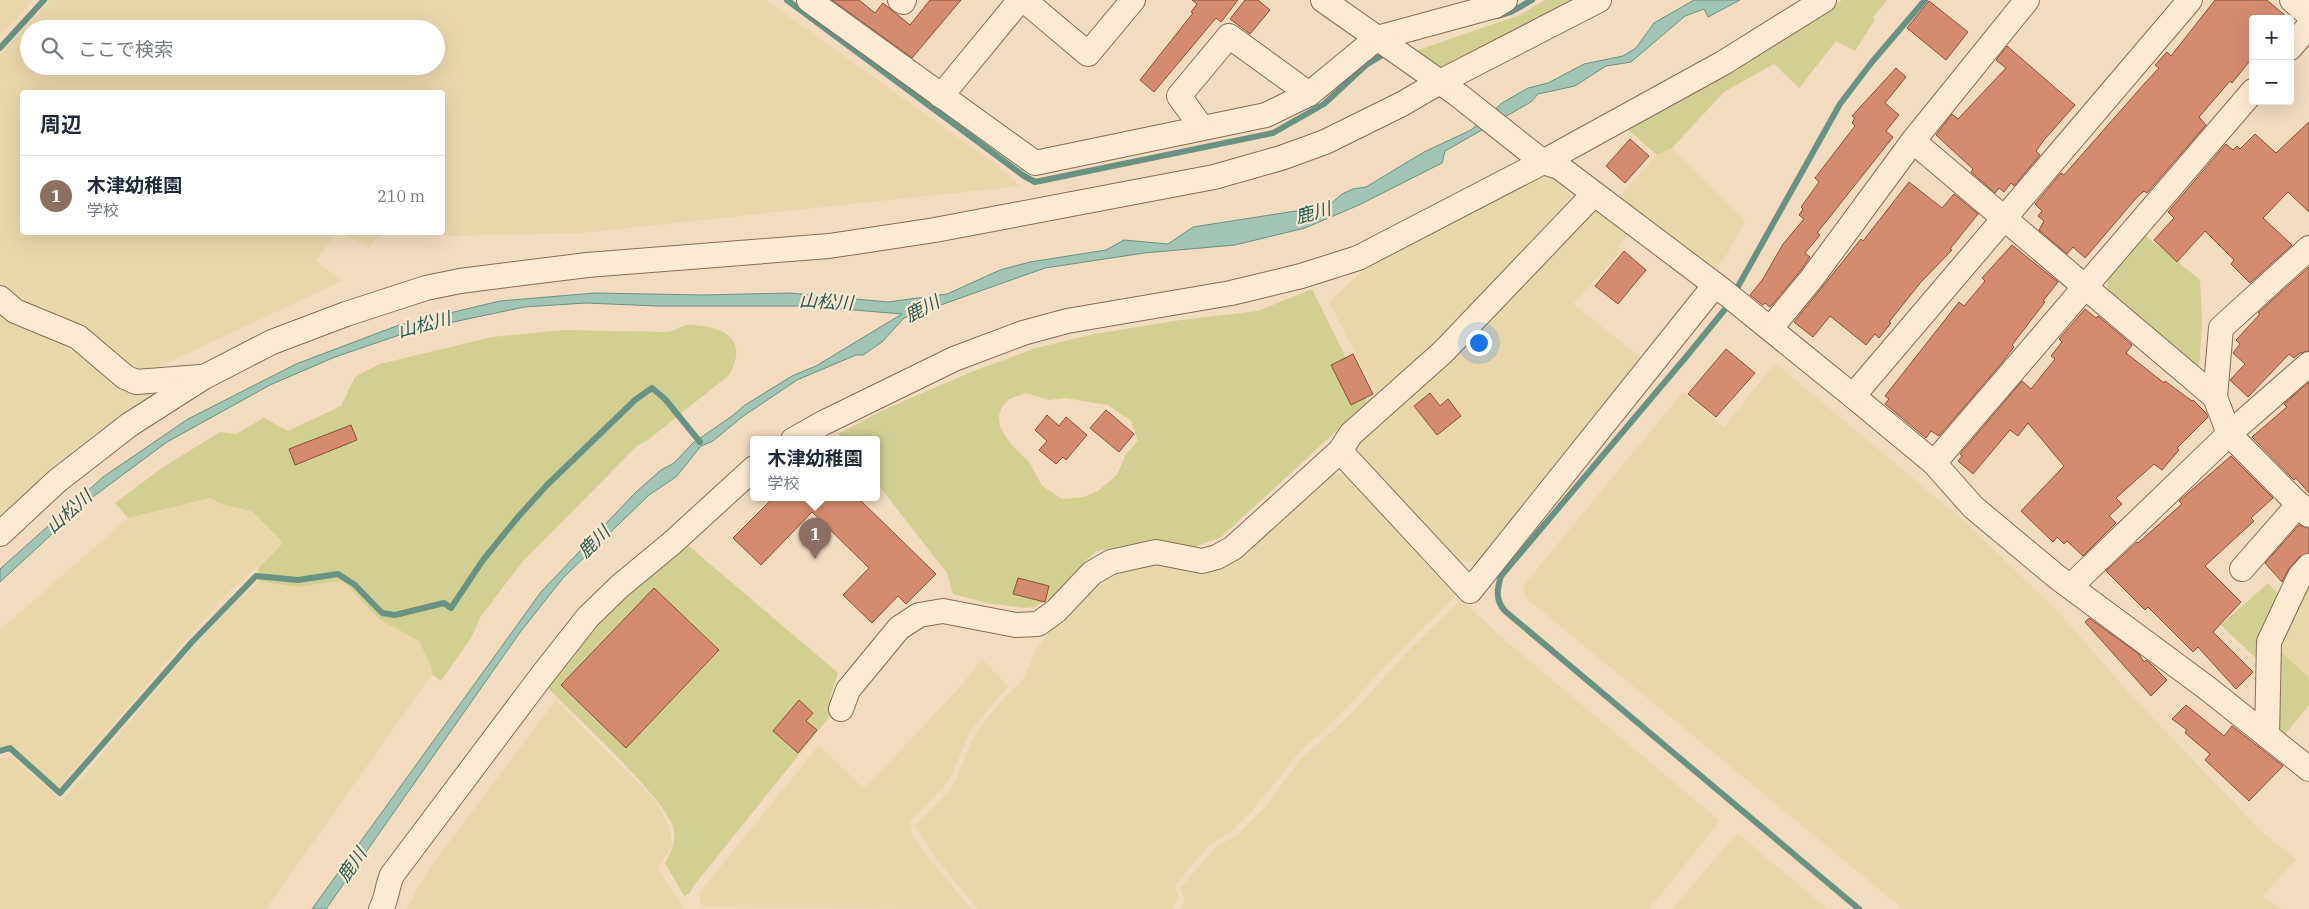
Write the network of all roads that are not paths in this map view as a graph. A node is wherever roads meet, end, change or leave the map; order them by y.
1 (809, 0) edge
2 (900, 0) edge
3 (904, 0) edge
4 (1022, 0) edge
5 (1133, 0) edge
6 (1324, 0) edge
7 (1505, 0) edge
8 (1599, 0) edge
9 (1824, 0) edge
10 (2027, 0) edge
11 (2190, 0) edge
12 (2292, 0) edge
13 (2309, 15) edge
14 (2309, 26) edge
15 (1377, 38) junction
16 (2294, 43) edge
17 (1447, 89) junction
18 (1309, 94) junction
19 (941, 96) junction
20 (2249, 96) edge
21 (1202, 128) junction
22 (1913, 141) junction
23 (1535, 156) junction
24 (1593, 195) junction
25 (2004, 217) junction
26 (2309, 248) edge
27 (2085, 286) junction
28 (1725, 293) junction
29 (0, 298) edge
30 (1771, 328) junction
31 (2309, 364) edge
32 (204, 377) junction
33 (1854, 396) junction
34 (2215, 397) junction
35 (2229, 434) junction
36 (800, 436) edge
37 (1340, 450) junction
38 (1934, 463) junction
39 (750, 472) edge
40 (2304, 509) edge
41 (0, 534) edge
42 (2309, 566) edge
43 (2242, 569) dead end
44 (2071, 586) junction
45 (841, 709) dead end
46 (2267, 736) junction
47 (2309, 769) edge
48 (382, 909) edge

1 - 19 street
2 - 3 street
4 - 5 street
4 - 19 street
6 - 15 street
7 - 15 street
8 - 17 street
9 - 23 street
10 - 22 street
11 - 25 street
12 - 13 street
14 - 16 street
15 - 17 street
15 - 18 street
17 - 23 street
17 - 32 street
18 - 21 street
18 - 21 street
19 - 21 street
20 - 27 street
22 - 25 street
22 - 30 street
23 - 24 street
23 - 36 street
24 - 28 street
24 - 37 street
25 - 27 street
25 - 33 street
26 - 34 street
27 - 34 street
27 - 38 street
28 - 30 street
28 - 37 street
29 - 32 street
30 - 33 street
31 - 35 street
32 - 41 street
33 - 38 street
34 - 35 street
35 - 40 street
35 - 44 street
37 - 45 street
38 - 44 street
39 - 48 street
40 - 43 street
42 - 46 street
44 - 46 street
46 - 47 street

